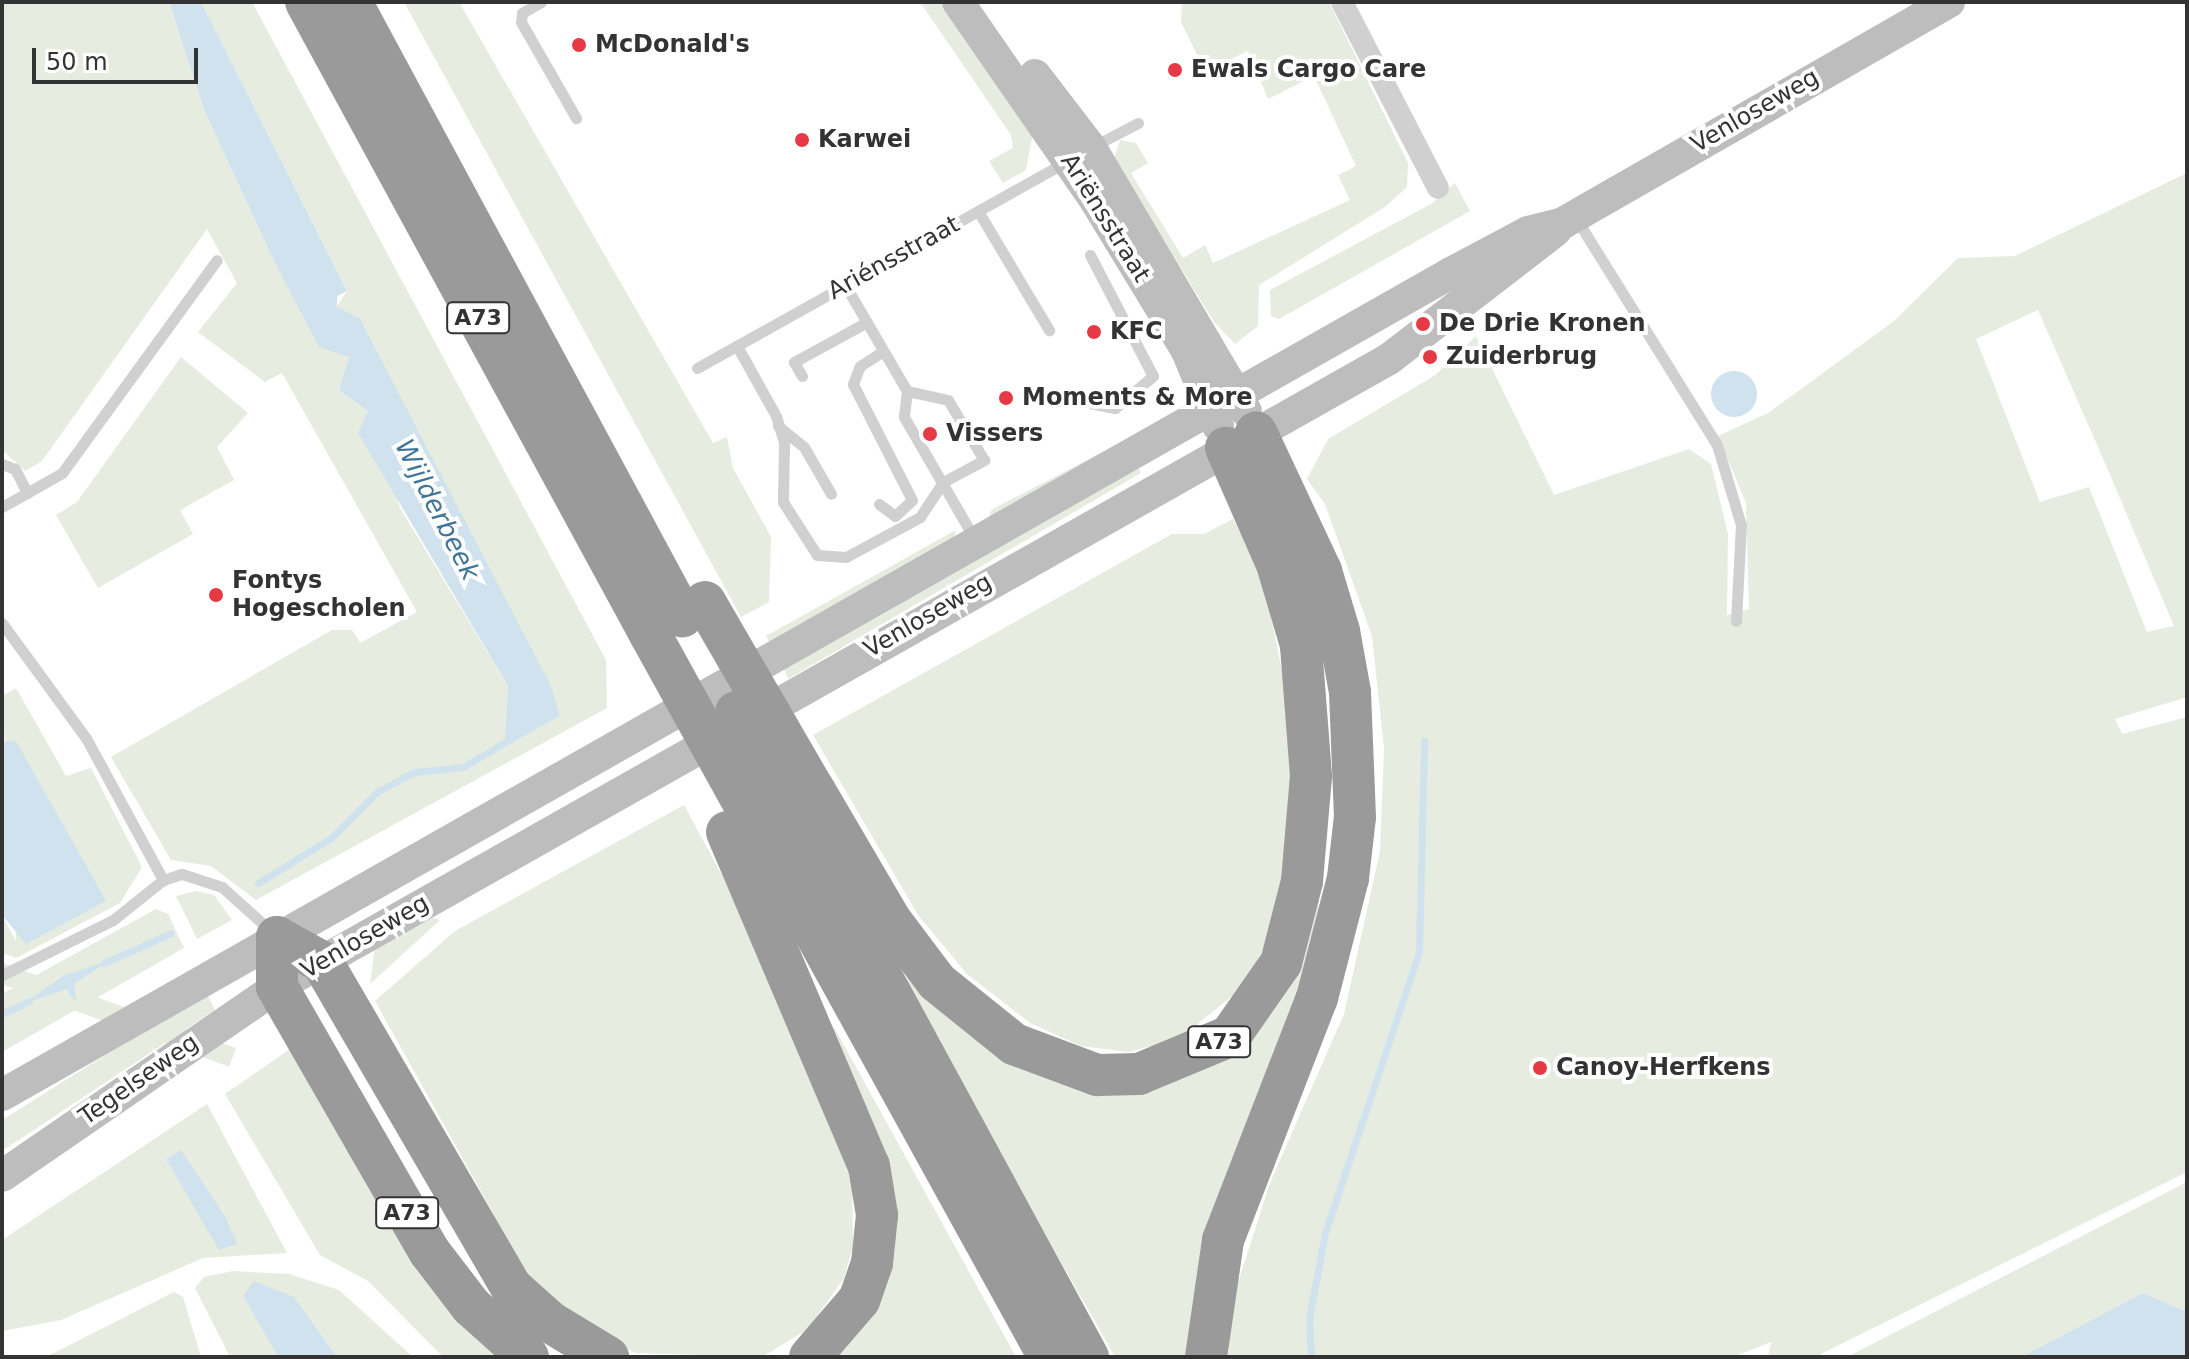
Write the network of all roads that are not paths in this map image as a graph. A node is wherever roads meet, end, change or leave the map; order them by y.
1 (306, 2) edge
2 (351, 2) edge
3 (541, 2) edge
4 (958, 2) edge
5 (978, 2) edge
6 (1949, 2) edge
7 (1344, 3) edge
8 (576, 118) dead end
9 (1138, 123) dead end
10 (1080, 153) junction
11 (1438, 188) dead end
12 (978, 211) junction
13 (1569, 219) junction
14 (1090, 255) dead end
15 (217, 260) dead end
16 (845, 285) junction
17 (867, 322) junction
18 (1049, 330) dead end
19 (737, 346) junction
20 (883, 351) junction
21 (697, 368) dead end
22 (802, 376) dead end
23 (907, 391) junction
24 (1225, 401) junction
25 (1090, 403) dead end
26 (778, 426) junction
27 (1241, 440) junction
28 (2, 464) edge
29 (943, 482) junction
30 (27, 493) junction
31 (831, 494) dead end
32 (879, 504) dead end
33 (2, 507) edge
34 (977, 542) junction
35 (679, 617) junction
36 (1736, 621) dead end
37 (2, 623) edge
38 (770, 810) junction
39 (163, 880) junction
40 (277, 937) junction
41 (322, 962) junction
42 (2, 975) edge
43 (277, 987) junction
44 (2, 1095) edge
45 (2, 1176) edge
46 (528, 1357) edge
47 (608, 1357) edge
48 (810, 1357) edge
49 (1049, 1357) edge
50 (1088, 1357) edge
51 (1206, 1357) edge

1 - 35 highway, A73
2 - 35 highway, A73
3 - 8 lane
4 - 10 main road, Ariënsstraat
5 - 10 main road, Ariënsstraat
6 - 13 main road, Venloseweg
7 - 11 street
9 - 10 lane, Ariénsstraat
10 - 12 lane, Ariénsstraat
10 - 24 main road, Ariënsstraat
12 - 16 lane, Ariénsstraat
12 - 18 lane
13 - 24 main road, Venloseweg
13 - 27 main road, Venloseweg
13 - 36 lane
14 - 25 lane
15 - 30 lane
16 - 17 lane
16 - 19 lane, Ariénsstraat
17 - 20 lane
17 - 22 lane
19 - 21 lane, Ariénsstraat
19 - 26 lane
20 - 23 lane
20 - 32 lane
23 - 29 lane
23 - 29 lane
24 - 27 main road, Ariënsstraat
24 - 34 main road, Venloseweg
26 - 29 lane
26 - 31 lane
27 - 38 highway, A73
27 - 41 main road, Venloseweg
27 - 51 highway
28 - 30 lane
29 - 34 lane
30 - 33 lane
34 - 40 main road, Venloseweg
35 - 38 highway, A73, bridge
35 - 38 highway, A73, bridge
37 - 39 lane
38 - 48 highway, A73
38 - 49 highway, A73
38 - 50 highway, A73
39 - 40 lane
39 - 42 lane
40 - 41 highway
40 - 43 highway
40 - 44 main road, Tegelseweg
41 - 43 main road, Venloseweg
41 - 47 highway, A73
43 - 45 main road, Tegelseweg
43 - 46 highway, A73

